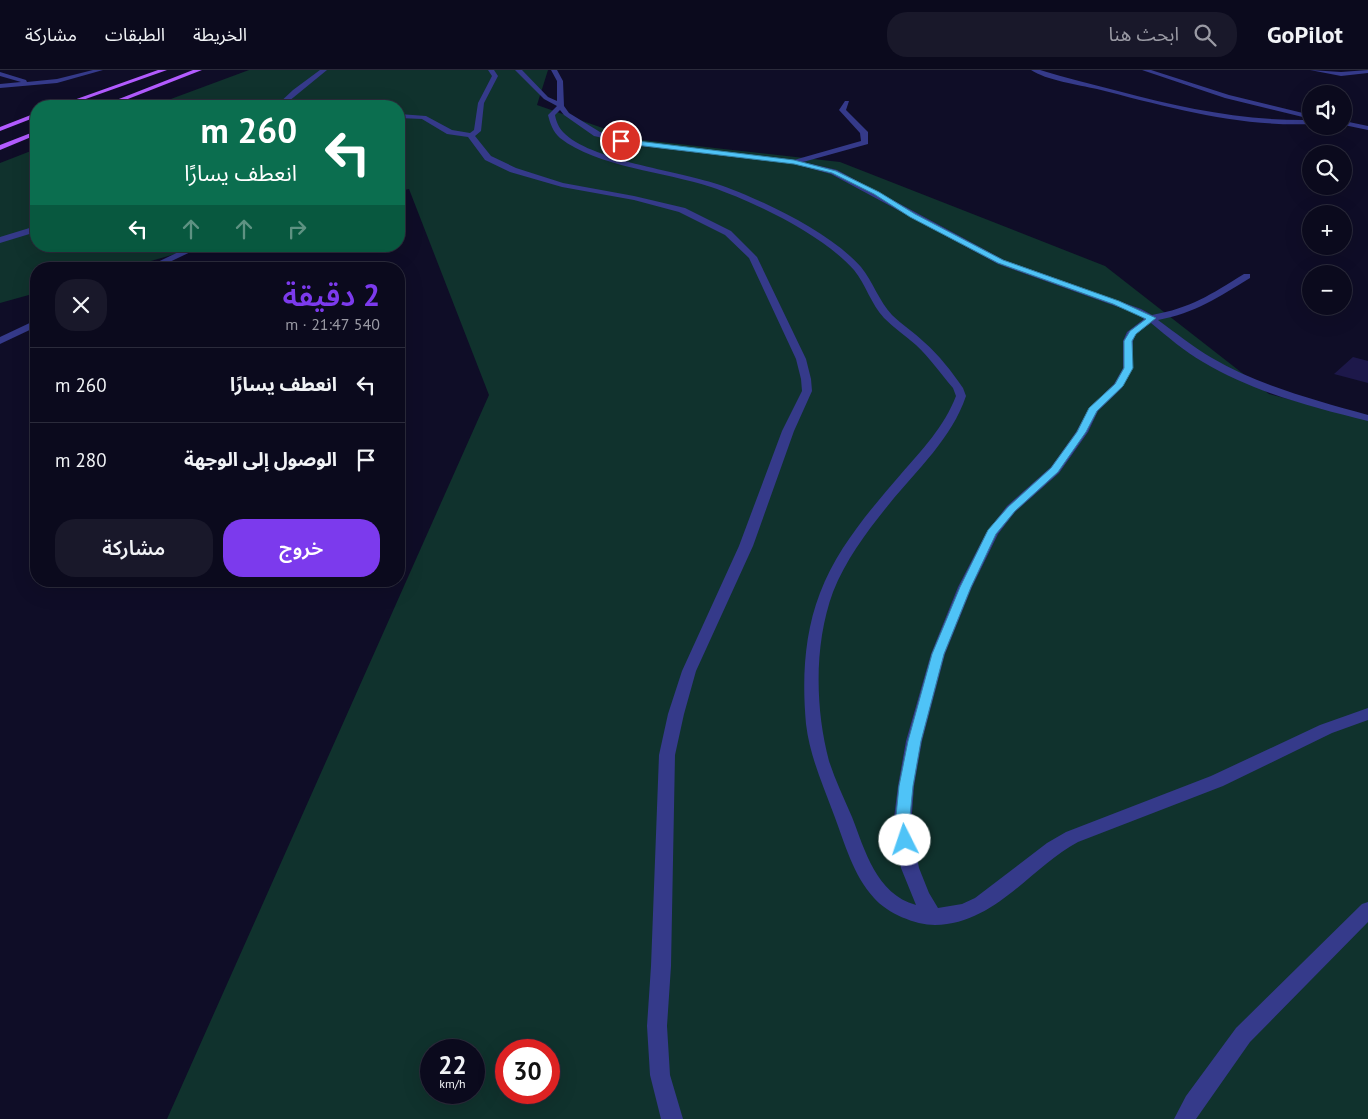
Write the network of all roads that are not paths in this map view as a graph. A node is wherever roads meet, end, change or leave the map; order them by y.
1 (100, 70) edge
2 (164, 70) edge
3 (200, 70) edge
4 (324, 70) edge
5 (491, 70) edge
6 (518, 70) edge
7 (554, 70) edge
8 (1048, 70) edge
9 (1145, 70) edge
10 (1313, 70) edge
11 (1036, 71) edge
12 (1368, 72) edge
13 (0, 74) edge
14 (30, 82) junction
15 (0, 86) edge
16 (77, 100) edge
17 (120, 100) edge
18 (285, 100) edge
19 (847, 102) dead end
20 (561, 106) junction
21 (1302, 115) edge
22 (405, 116) edge
23 (30, 117) edge
24 (1302, 122) edge
25 (1352, 125) edge
26 (1368, 128) edge
27 (0, 129) edge
28 (471, 135) junction
29 (30, 136) edge
30 (0, 148) edge
31 (794, 162) junction
32 (30, 231) edge
33 (0, 240) edge
34 (185, 252) edge
35 (163, 262) edge
36 (1247, 276) dead end
37 (1152, 318) junction
38 (30, 326) edge
39 (0, 341) edge
40 (1368, 418) edge
41 (1368, 714) edge
42 (1368, 910) edge
43 (934, 917) junction
44 (672, 1119) edge
45 (1185, 1119) edge

1 - 14 street
2 - 16 main road
3 - 17 main road
4 - 18 street
5 - 28 street
6 - 20 street
7 - 20 street
8 - 11 street
9 - 21 street
10 - 12 street
11 - 24 street
13 - 14 street
14 - 15 street
19 - 31 street
20 - 31 street
20 - 43 street
22 - 28 street
23 - 27 main road
25 - 26 street
28 - 44 street
29 - 30 main road
31 - 37 street
32 - 33 street
34 - 35 street
36 - 37 street
37 - 40 street
37 - 43 street
38 - 39 street
41 - 43 street
42 - 45 street

